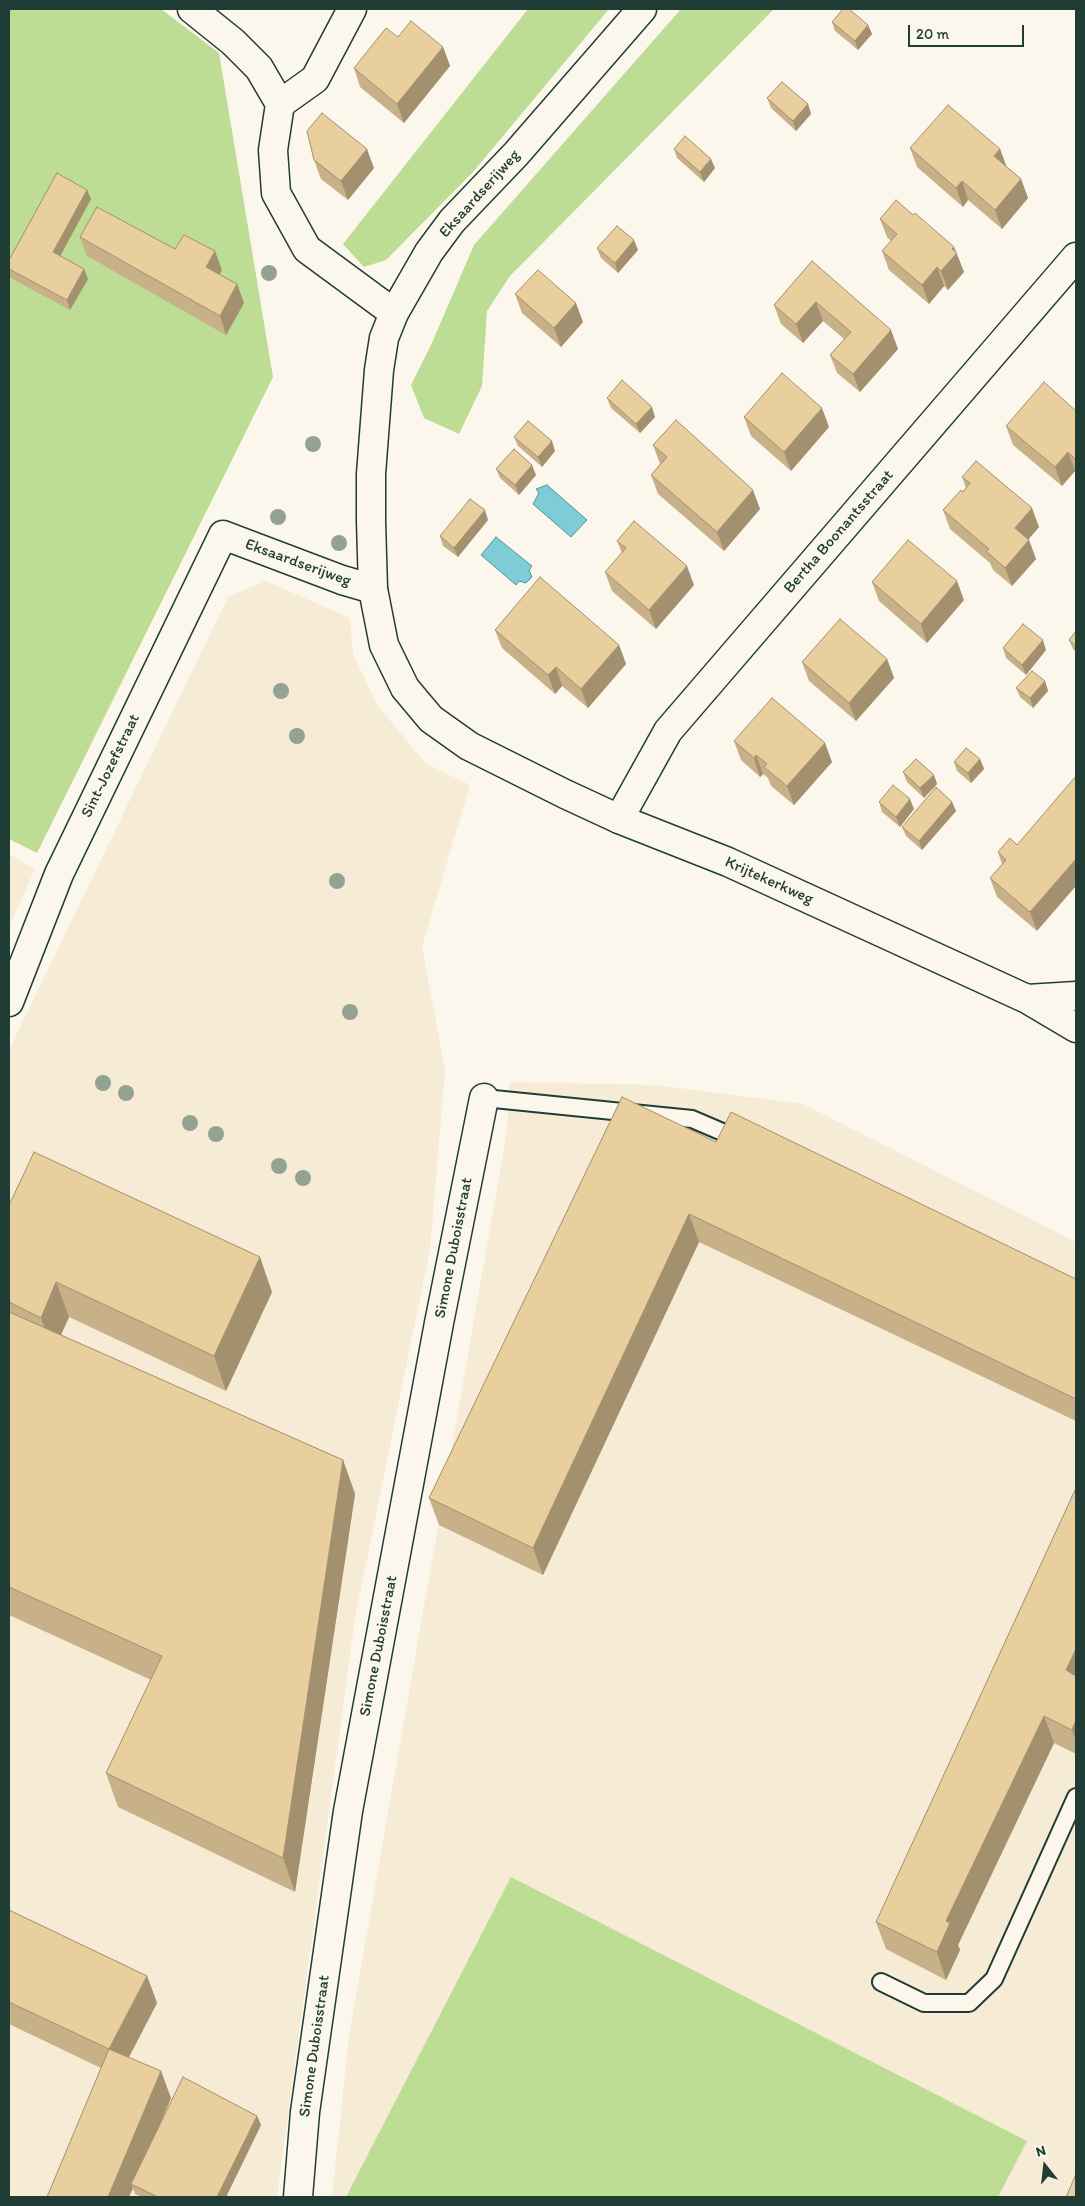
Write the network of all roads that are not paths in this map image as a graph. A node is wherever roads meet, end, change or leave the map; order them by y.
1 (192, 9) edge
2 (352, 9) edge
3 (642, 9) edge
4 (280, 104) junction
5 (1076, 257) edge
6 (394, 312) junction
7 (223, 536) joint
8 (373, 589) junction
9 (510, 766) joint
10 (620, 819) junction
11 (1076, 996) edge
12 (1027, 999) junction
13 (9, 1002) edge
14 (1076, 1028) edge
15 (484, 1098) joint
16 (754, 1145) edge
17 (1076, 1797) edge
18 (881, 1982) dead end
19 (298, 2197) edge

1 - 4 street
2 - 4 street
3 - 6 street, Eksaardserijweg
4 - 6 street
5 - 10 street, Bertha Boonantsstraat
6 - 8 street, Eksaardserijweg
7 - 8 street, Eksaardserijweg
7 - 13 street, Sint-Jozefstraat
8 - 9 street, Eksaardserijweg
9 - 10 street, Krijtekerkweg
10 - 12 street, Krijtekerkweg
11 - 12 street, Krijtekerkweg
12 - 14 street, Krijtekerkweg
15 - 16 lane
15 - 19 street, Simone Duboisstraat
17 - 18 lane

